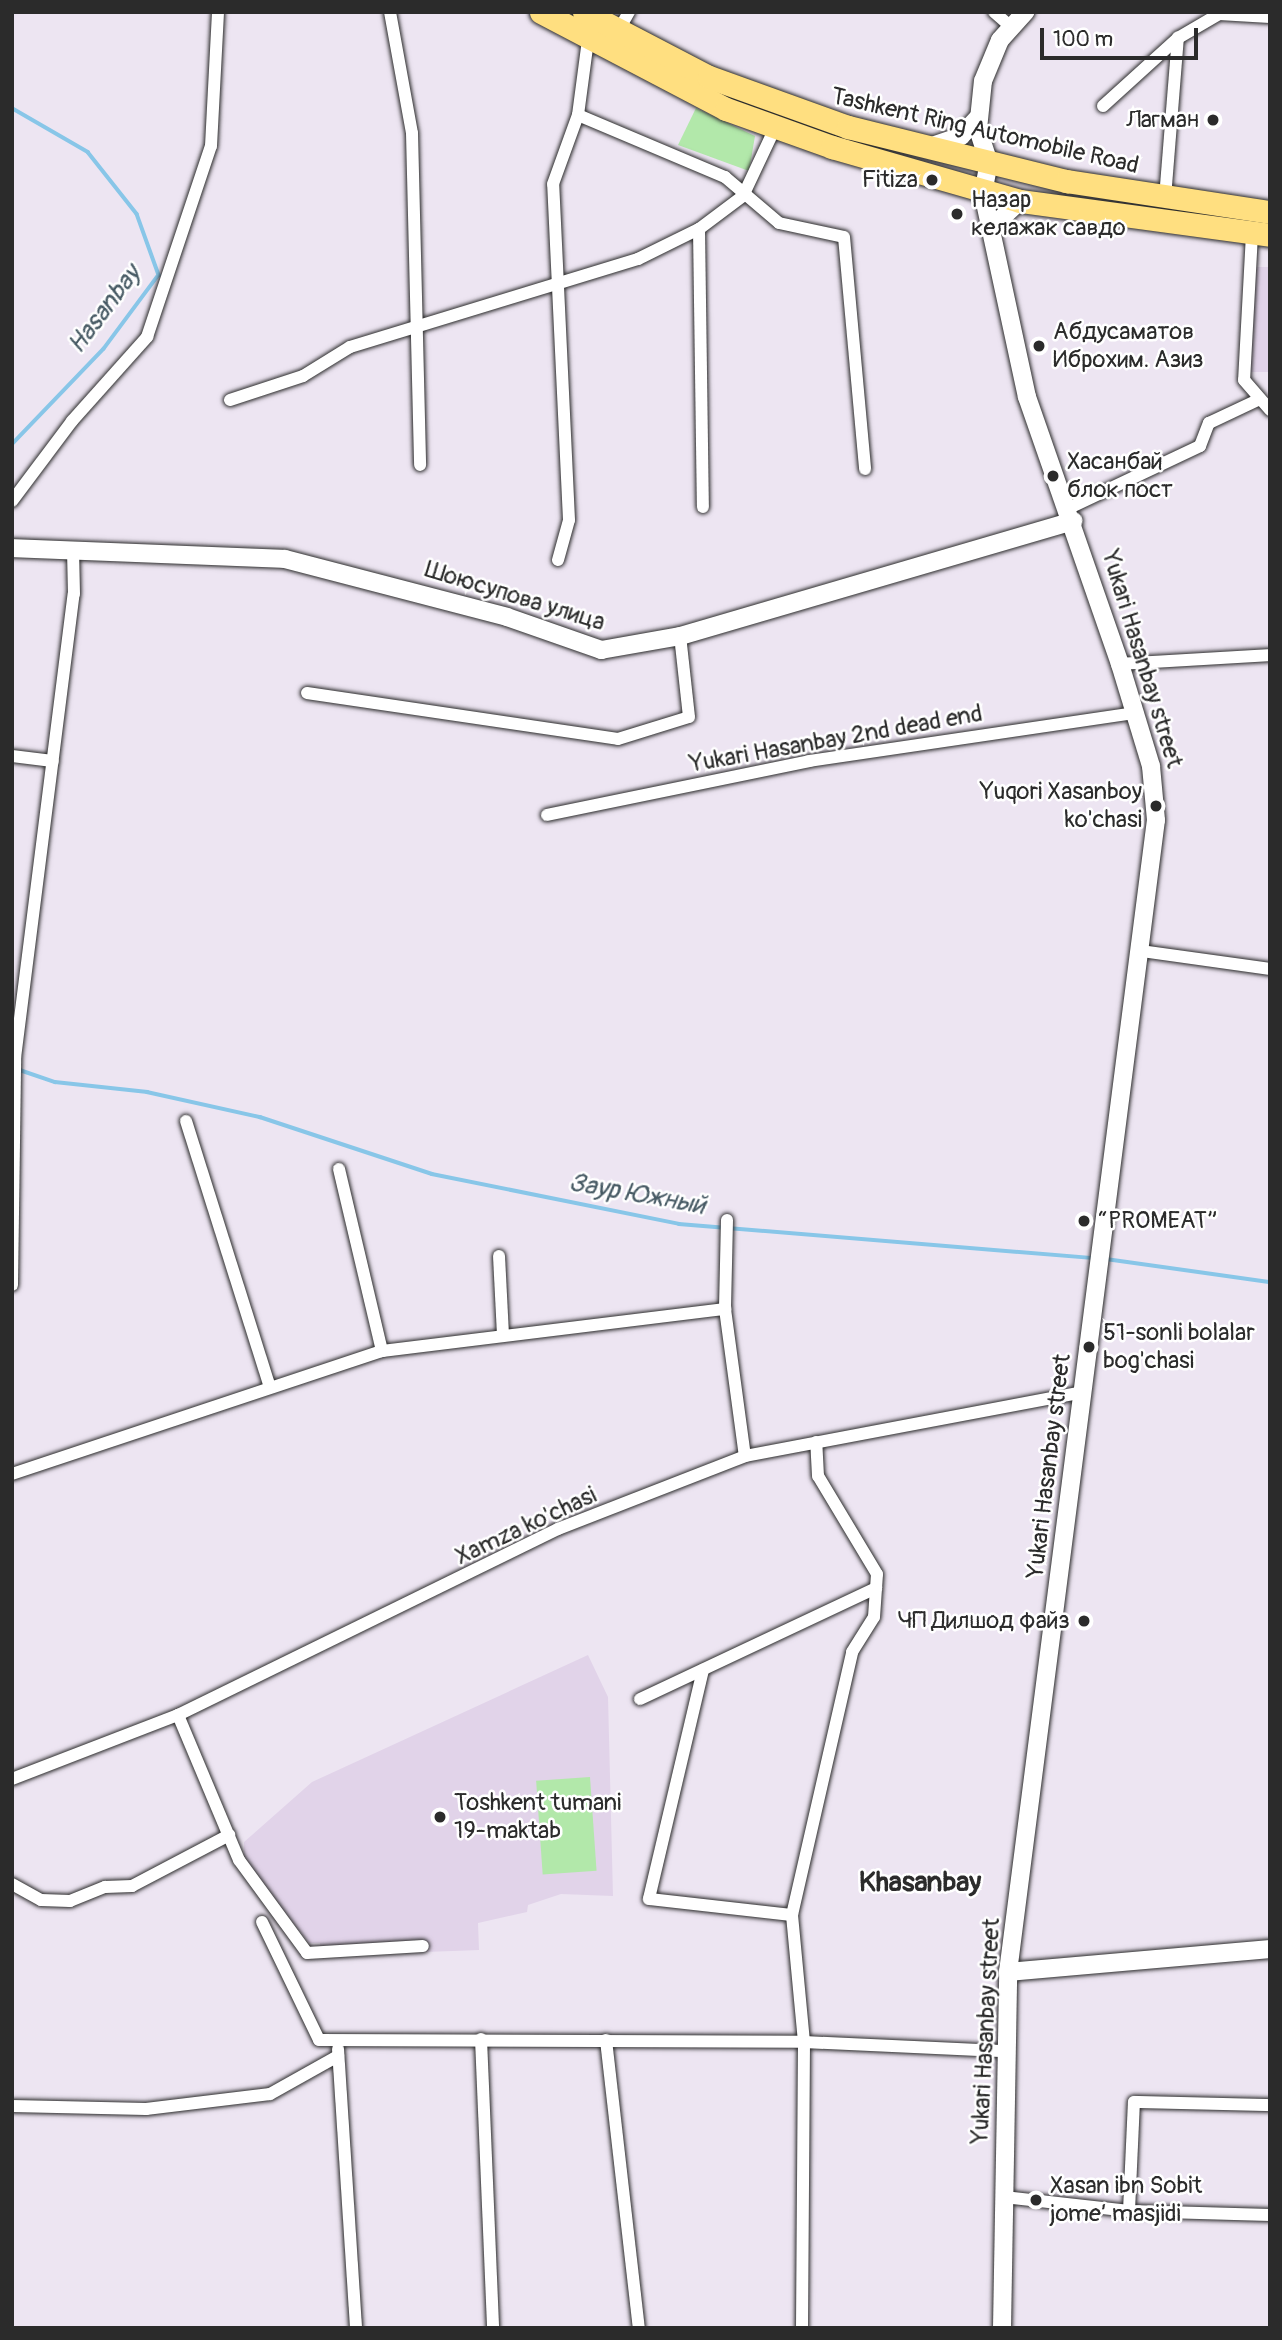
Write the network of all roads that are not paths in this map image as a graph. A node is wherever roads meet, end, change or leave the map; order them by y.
1 (218, 12) edge
2 (390, 12) edge
3 (541, 12) edge
4 (584, 12) edge
5 (994, 12) edge
6 (1025, 12) edge
7 (1270, 17) edge
8 (624, 22) edge
9 (1010, 26) junction
10 (1178, 38) junction
11 (588, 40) junction
12 (1103, 106) dead end
13 (799, 112) junction
14 (578, 115) junction
15 (978, 118) junction
16 (783, 131) junction
17 (918, 147) junction
18 (989, 163) junction
19 (983, 193) junction
20 (743, 196) junction
21 (1160, 198) junction
22 (1020, 201) junction
23 (1270, 212) edge
24 (1152, 222) junction
25 (993, 226) junction
26 (699, 229) junction
27 (1261, 235) edge
28 (558, 285) junction
29 (417, 328) junction
30 (1261, 399) junction
31 (230, 400) dead end
32 (1270, 410) edge
33 (420, 465) dead end
34 (865, 469) dead end
35 (12, 501) edge
36 (703, 507) dead end
37 (1072, 514) junction
38 (12, 548) edge
39 (73, 549) junction
40 (558, 560) dead end
41 (680, 636) junction
42 (1270, 656) edge
43 (1120, 664) junction
44 (307, 693) dead end
45 (1135, 713) junction
46 (12, 756) edge
47 (53, 761) junction
48 (547, 815) dead end
49 (1140, 951) junction
50 (1270, 969) edge
51 (14, 1057) edge
52 (186, 1121) dead end
53 (13, 1124) edge
54 (339, 1169) dead end
55 (727, 1220) dead end
56 (499, 1256) dead end
57 (12, 1285) edge
58 (725, 1309) junction
59 (503, 1334) junction
60 (382, 1351) junction
61 (269, 1384) junction
62 (1083, 1392) junction
63 (816, 1441) junction
64 (745, 1456) junction
65 (12, 1474) edge
66 (876, 1588) junction
67 (703, 1670) junction
68 (640, 1699) dead end
69 (178, 1715) junction
70 (12, 1779) edge
71 (229, 1835) junction
72 (12, 1884) edge
73 (792, 1915) junction
74 (262, 1922) dead end
75 (423, 1946) dead end
76 (1270, 1949) edge
77 (1008, 1972) junction
78 (337, 2039) junction
79 (481, 2039) junction
80 (606, 2040) junction
81 (804, 2042) junction
82 (1006, 2051) junction
83 (338, 2056) junction
84 (1270, 2105) edge
85 (12, 2106) edge
86 (1004, 2197) junction
87 (1129, 2211) junction
88 (1270, 2215) edge
89 (356, 2328) edge
90 (493, 2328) edge
91 (639, 2328) edge
92 (802, 2328) edge
93 (1002, 2328) edge

1 - 35 street
2 - 29 street
3 - 11 highway, Tashkent Ring Automobile Road
4 - 8 highway, Tashkent Ring Automobile Road
5 - 9 street
6 - 9 street
7 - 10 street
8 - 13 highway, Tashkent Ring Automobile Road
9 - 15 street
10 - 12 street
10 - 21 street
11 - 14 street
11 - 16 highway, Tashkent Ring Automobile Road
13 - 16 highway
13 - 17 highway, Tashkent Ring Automobile Road
14 - 20 street
14 - 28 street
15 - 17 street
15 - 18 street
16 - 19 highway, Tashkent Ring Automobile Road
16 - 20 street
17 - 18 highway, Tashkent Ring Automobile Road
18 - 19 street
18 - 21 highway, Tashkent Ring Automobile Road
19 - 22 highway, Tashkent Ring Automobile Road
19 - 25 street, Yukari Hasanbay street
20 - 26 street
20 - 34 street
21 - 23 highway, Tashkent Ring Automobile Road
21 - 24 highway
22 - 24 highway, Tashkent Ring Automobile Road
22 - 25 street
24 - 27 highway, Tashkent Ring Automobile Road
25 - 37 street, Yukari Hasanbay street
26 - 28 street
26 - 36 street
27 - 30 street
28 - 29 street
28 - 40 street
29 - 31 street
29 - 33 street
30 - 32 street
30 - 37 street
37 - 41 street, Шоюсупова улица
37 - 43 street, Yukari Hasanbay street
38 - 39 street, Шоюсупова улица
39 - 41 street, Шоюсупова улица
39 - 47 street
41 - 44 street
42 - 43 street
43 - 45 street, Yukari Hasanbay street
45 - 48 street, Yukari Hasanbay 2nd dead end
45 - 49 street, Yukari Hasanbay street
46 - 47 street
47 - 51 street
49 - 50 street
49 - 62 street, Yukari Hasanbay street
51 - 53 street
52 - 61 street
53 - 57 street
54 - 60 street
55 - 58 street
56 - 59 street
58 - 59 street
58 - 64 street
59 - 60 street
60 - 61 street
61 - 65 street
62 - 63 street, Xamza ko'chasi
62 - 77 street, Yukari Hasanbay street
63 - 64 street, Xamza ko'chasi
63 - 66 street
64 - 69 street, Xamza ko'chasi
66 - 67 street
66 - 73 street
67 - 68 street
67 - 73 street
69 - 70 street, Xamza ko'chasi
69 - 71 street
71 - 72 street
71 - 75 street
73 - 81 street
74 - 78 street
76 - 77 street
77 - 82 street, Yukari Hasanbay street
78 - 79 street
78 - 83 street
79 - 80 street
79 - 90 street
80 - 81 street
80 - 91 street
81 - 82 street
81 - 92 street
82 - 86 street, Yukari Hasanbay street
83 - 85 street
83 - 89 street
84 - 87 street
86 - 87 street
86 - 93 street, Yukari Hasanbay street
87 - 88 street

